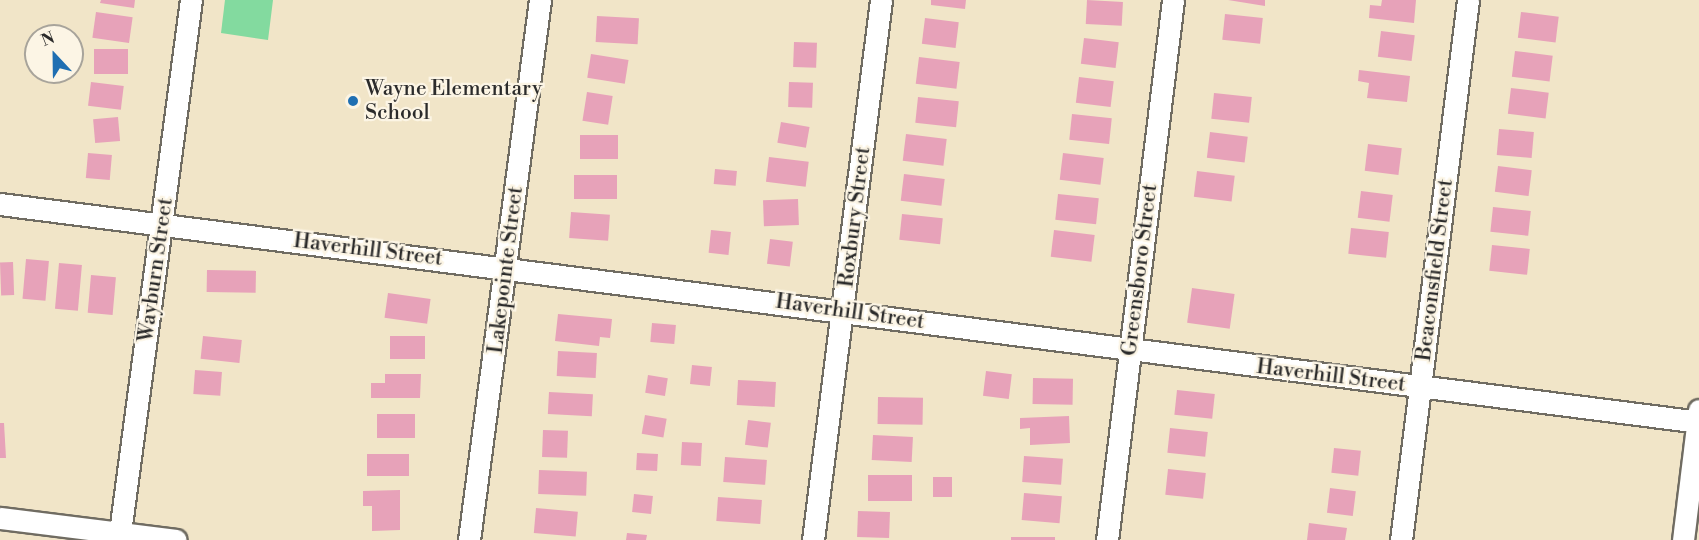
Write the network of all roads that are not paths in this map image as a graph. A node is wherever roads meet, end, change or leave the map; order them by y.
1 (191, 0) edge
2 (540, 0) edge
3 (880, 0) edge
4 (1173, 0) edge
5 (1468, 0) edge
6 (0, 204) edge
7 (162, 224) junction
8 (507, 268) junction
9 (843, 310) junction
10 (1130, 351) junction
11 (1420, 387) junction
12 (1698, 417) edge
13 (0, 518) edge
14 (119, 536) edge
15 (176, 540) edge
16 (468, 540) edge
17 (813, 540) edge
18 (1107, 540) edge
19 (1401, 540) edge
20 (1683, 540) edge

1 - 7 street, Wayburn Street
2 - 8 street, Lakepointe Street
3 - 9 street, Roxbury Street
4 - 10 street, Greensboro Street
5 - 11 street, Beaconsfield Street
6 - 7 street, Haverhill Street
7 - 8 street, Haverhill Street
7 - 14 street, Wayburn Street
8 - 9 street, Haverhill Street
8 - 16 street, Lakepointe Street
9 - 10 street, Haverhill Street
9 - 17 street, Roxbury Street
10 - 11 street, Haverhill Street
10 - 18 street, Greensboro Street
11 - 12 street, Haverhill Street
11 - 19 street, Beaconsfield Street
12 - 20 street
13 - 14 street
14 - 15 street

